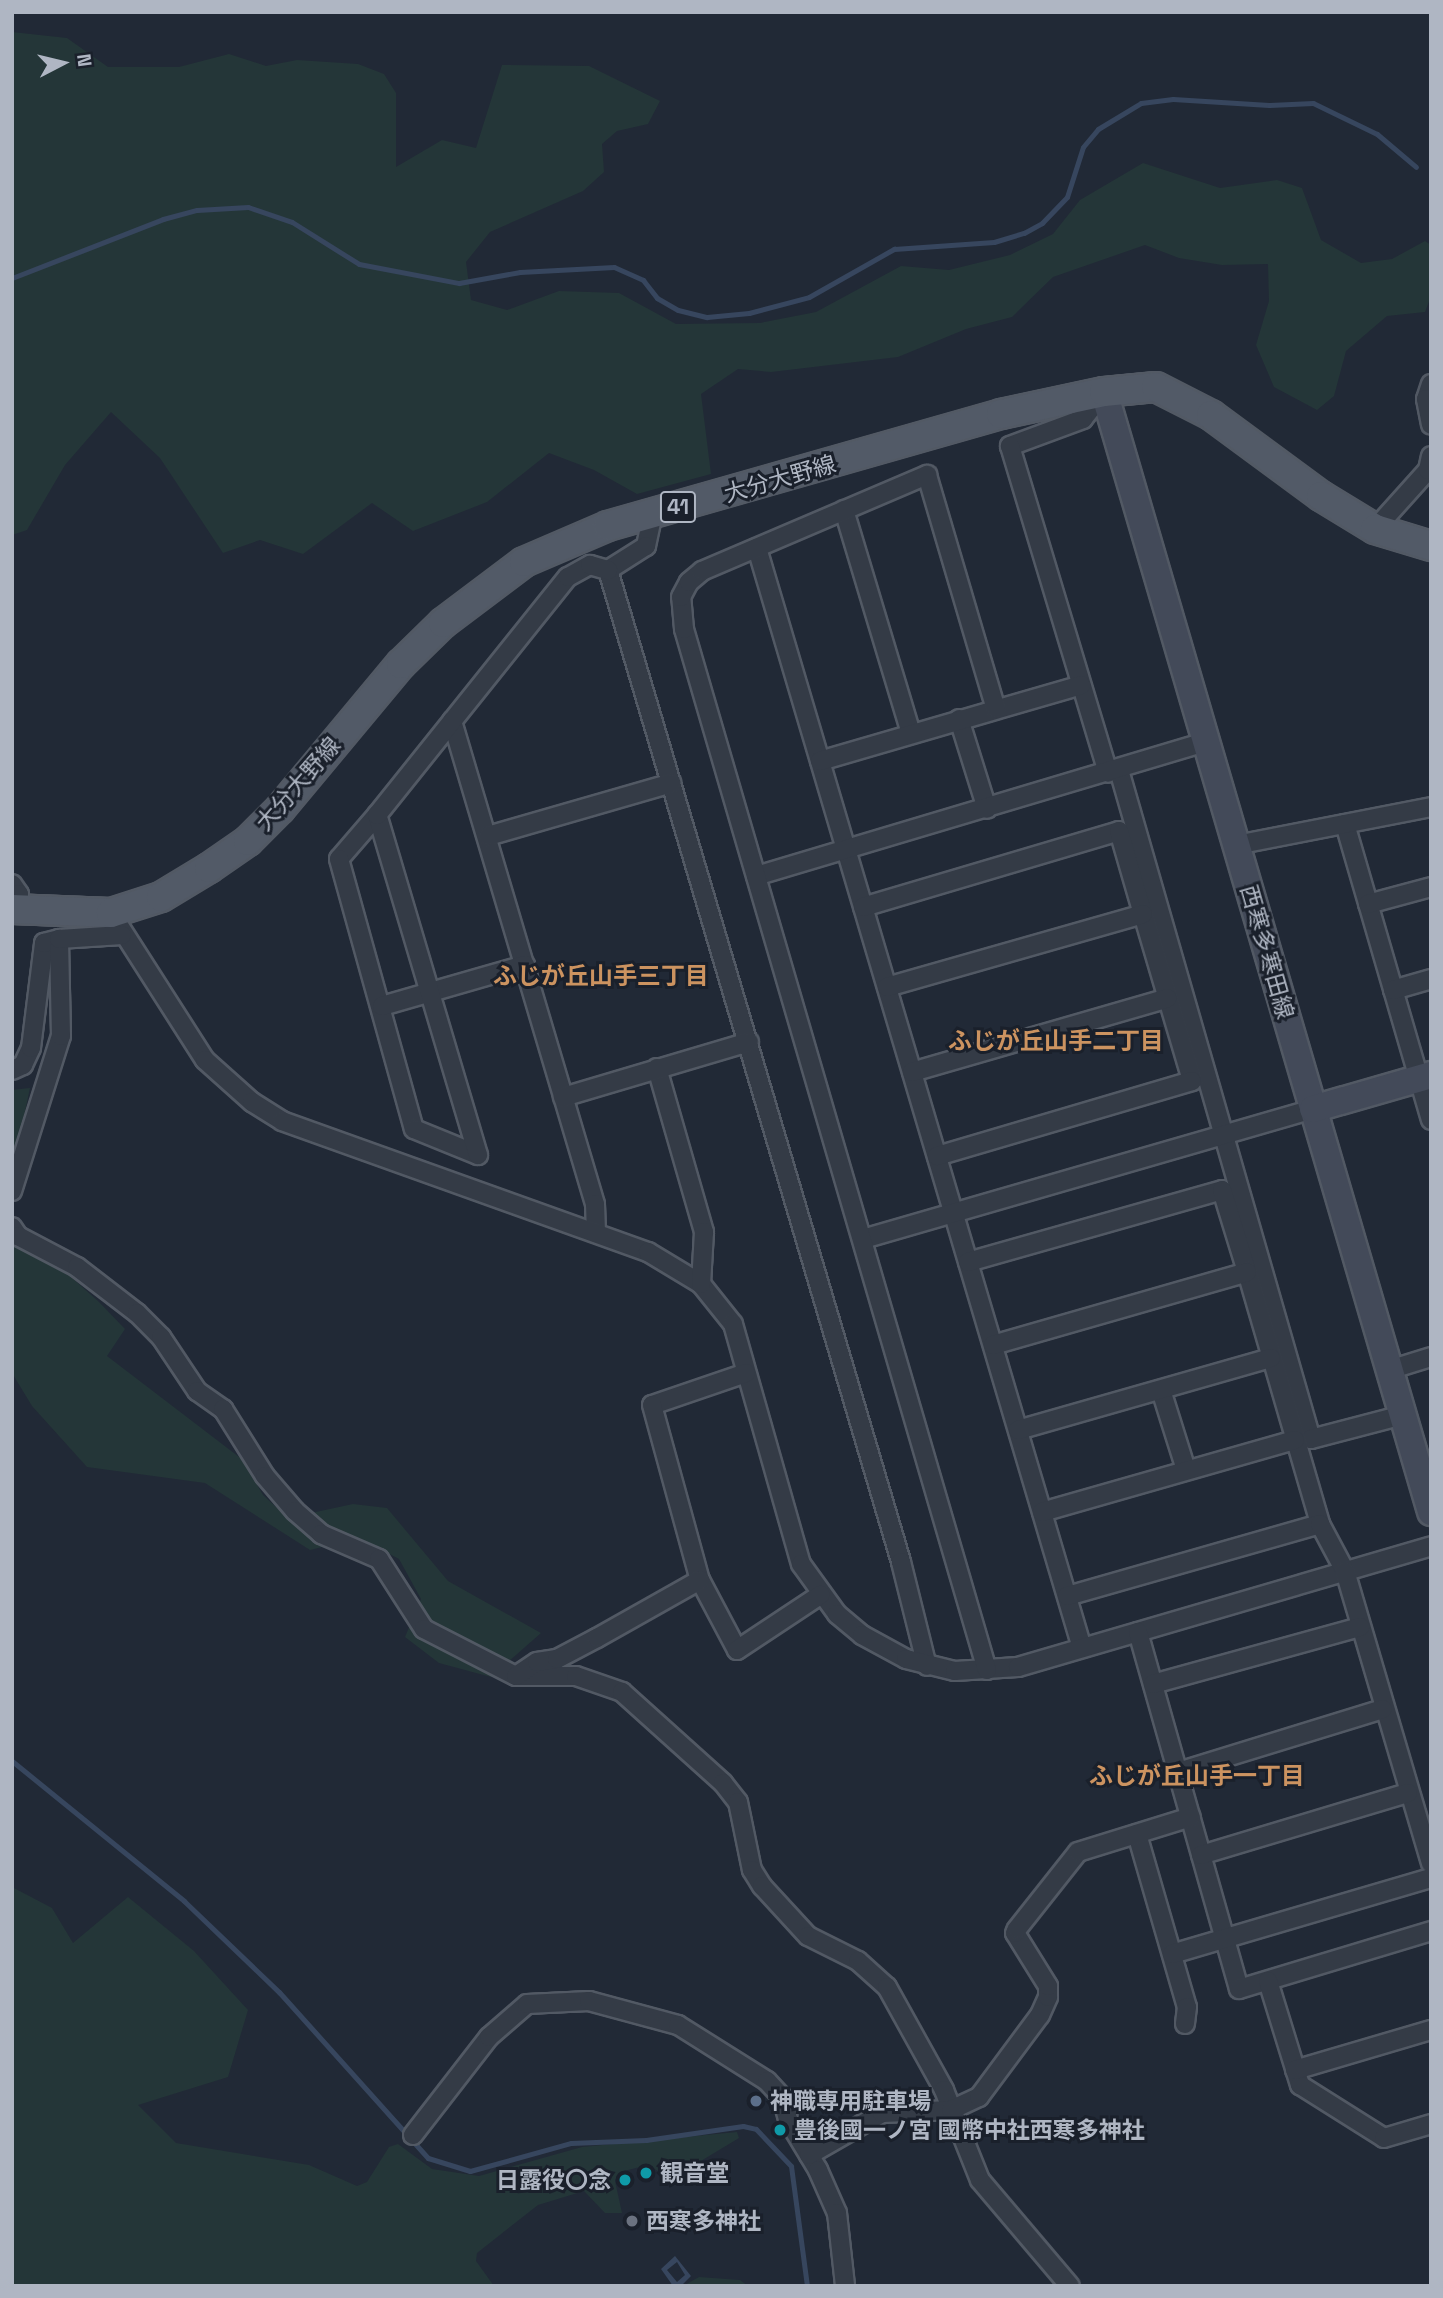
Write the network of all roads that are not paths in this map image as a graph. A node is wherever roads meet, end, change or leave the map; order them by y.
1 (1431, 384) edge
2 (1104, 392) junction
3 (1431, 425) edge
4 (1431, 456) edge
5 (844, 510) junction
6 (653, 513) junction
7 (1375, 529) junction
8 (1431, 546) edge
9 (757, 548) junction
10 (608, 570) junction
11 (1081, 685) junction
12 (996, 709) junction
13 (959, 719) junction
14 (452, 721) junction
15 (911, 733) junction
16 (1206, 742) junction
17 (820, 761) junction
18 (1114, 772) junction
19 (671, 783) junction
20 (1431, 807) edge
21 (987, 809) junction
22 (376, 815) junction
23 (1345, 824) junction
24 (488, 836) junction
25 (1236, 845) junction
26 (847, 851) junction
27 (757, 876) junction
28 (1431, 887) edge
29 (14, 901) edge
30 (1368, 904) junction
31 (863, 906) junction
32 (1143, 914) junction
33 (116, 924) junction
34 (59, 939) junction
35 (525, 965) junction
36 (1431, 979) edge
37 (887, 988) junction
38 (1393, 990) junction
39 (430, 991) junction
40 (1168, 998) junction
41 (383, 1006) junction
42 (749, 1042) junction
43 (657, 1069) junction
44 (12, 1070) edge
45 (912, 1072) junction
46 (1425, 1077) edge
47 (563, 1097) junction
48 (1313, 1110) junction
49 (1431, 1120) edge
50 (1223, 1136) junction
51 (937, 1156) junction
52 (12, 1191) edge
53 (954, 1213) junction
54 (12, 1227) edge
55 (596, 1233) junction
56 (863, 1239) junction
57 (968, 1262) junction
58 (1247, 1272) junction
59 (701, 1284) junction
60 (993, 1345) junction
61 (1271, 1357) junction
62 (1431, 1357) edge
63 (1389, 1370) junction
64 (746, 1373) junction
65 (1161, 1390) junction
66 (1403, 1415) junction
67 (1018, 1430) junction
68 (1295, 1440) junction
69 (1186, 1470) junction
70 (1042, 1512) junction
71 (1431, 1512) edge
72 (1320, 1524) junction
73 (1431, 1546) edge
74 (1345, 1571) junction
75 (700, 1580) junction
76 (820, 1595) junction
77 (1067, 1596) junction
78 (1360, 1627) junction
79 (1138, 1632) junction
80 (1082, 1648) junction
81 (927, 1666) junction
82 (988, 1670) junction
83 (516, 1676) junction
84 (1153, 1684) junction
85 (1383, 1709) junction
86 (1178, 1772) junction
87 (1408, 1793) junction
88 (1191, 1817) junction
89 (1137, 1834) junction
90 (1201, 1855) junction
91 (1431, 1864) edge
92 (1431, 1878) edge
93 (1431, 1931) edge
94 (1225, 1938) junction
95 (1171, 1954) junction
96 (1268, 1980) junction
97 (1185, 2024) dead end
98 (1431, 2030) edge
99 (1295, 2070) junction
100 (950, 2110) junction
101 (1431, 2124) edge
102 (413, 2135) dead end
103 (809, 2155) junction
104 (845, 2286) edge
105 (1070, 2286) edge

1 - 3 street
2 - 6 main road, 大分大野線 / 41
2 - 7 main road, 大分大野線 / 41
2 - 11 street
2 - 16 main road, 西寒多寒田線
4 - 7 street
5 - 9 street
5 - 12 street
5 - 15 street
6 - 10 street
6 - 33 main road, 大分大野線 / 41
7 - 8 main road, 大分大野線 / 41
9 - 17 street
9 - 27 street
10 - 14 street
10 - 19 street
11 - 12 street
11 - 18 street
12 - 13 street
13 - 15 street
13 - 21 street
14 - 22 street
14 - 24 street
15 - 17 street
16 - 18 street
16 - 25 main road, 西寒多寒田線
17 - 26 street
18 - 21 street
18 - 50 street
19 - 24 street
19 - 42 street
20 - 23 street
21 - 26 street
22 - 39 street
22 - 41 street
23 - 25 street
23 - 30 street
24 - 35 street
25 - 48 main road, 西寒多寒田線
26 - 27 street
26 - 31 street
27 - 56 street
28 - 30 street
29 - 33 main road, 大分大野線 / 41
30 - 38 street
31 - 32 street
31 - 37 street
32 - 37 street
32 - 40 street
33 - 34 street
33 - 55 street
34 - 44 street
34 - 52 street
35 - 39 street
35 - 47 street
36 - 38 street
37 - 45 street
38 - 46 street
39 - 41 street
39 - 41 street
40 - 45 street
40 - 51 street
42 - 43 street
42 - 81 street
43 - 47 street
43 - 59 street
45 - 51 street
46 - 48 main road
46 - 49 street
47 - 55 street
48 - 50 street
48 - 63 main road, 西寒多寒田線
50 - 53 street
50 - 66 street
51 - 53 street
53 - 56 street
53 - 57 street
54 - 83 street
55 - 59 street
56 - 82 street
57 - 58 street
57 - 60 street
58 - 60 street
58 - 61 street
59 - 64 street
60 - 67 street
61 - 65 street
61 - 68 street
62 - 63 street
63 - 66 main road, 西寒多寒田線
64 - 75 street
64 - 76 street
65 - 67 street
65 - 69 street
66 - 71 main road, 西寒多寒田線
67 - 70 street
68 - 69 street
68 - 72 street
69 - 70 street
70 - 77 street
72 - 74 street
72 - 77 street
73 - 74 street
74 - 78 street
74 - 79 street
75 - 76 street
75 - 83 street
76 - 81 street
77 - 80 street
78 - 84 street
78 - 85 street
79 - 80 street
79 - 84 street
80 - 82 street
81 - 82 street
83 - 100 street
84 - 86 street
85 - 86 street
85 - 87 street
86 - 88 street
87 - 90 street
87 - 91 street
88 - 89 street
88 - 90 street
89 - 95 street
89 - 100 street
90 - 94 street
92 - 94 street
93 - 96 street
94 - 95 street
94 - 96 street
95 - 97 street
96 - 99 street
98 - 99 street
99 - 101 street
100 - 103 street
100 - 105 street
102 - 103 street
103 - 104 street

